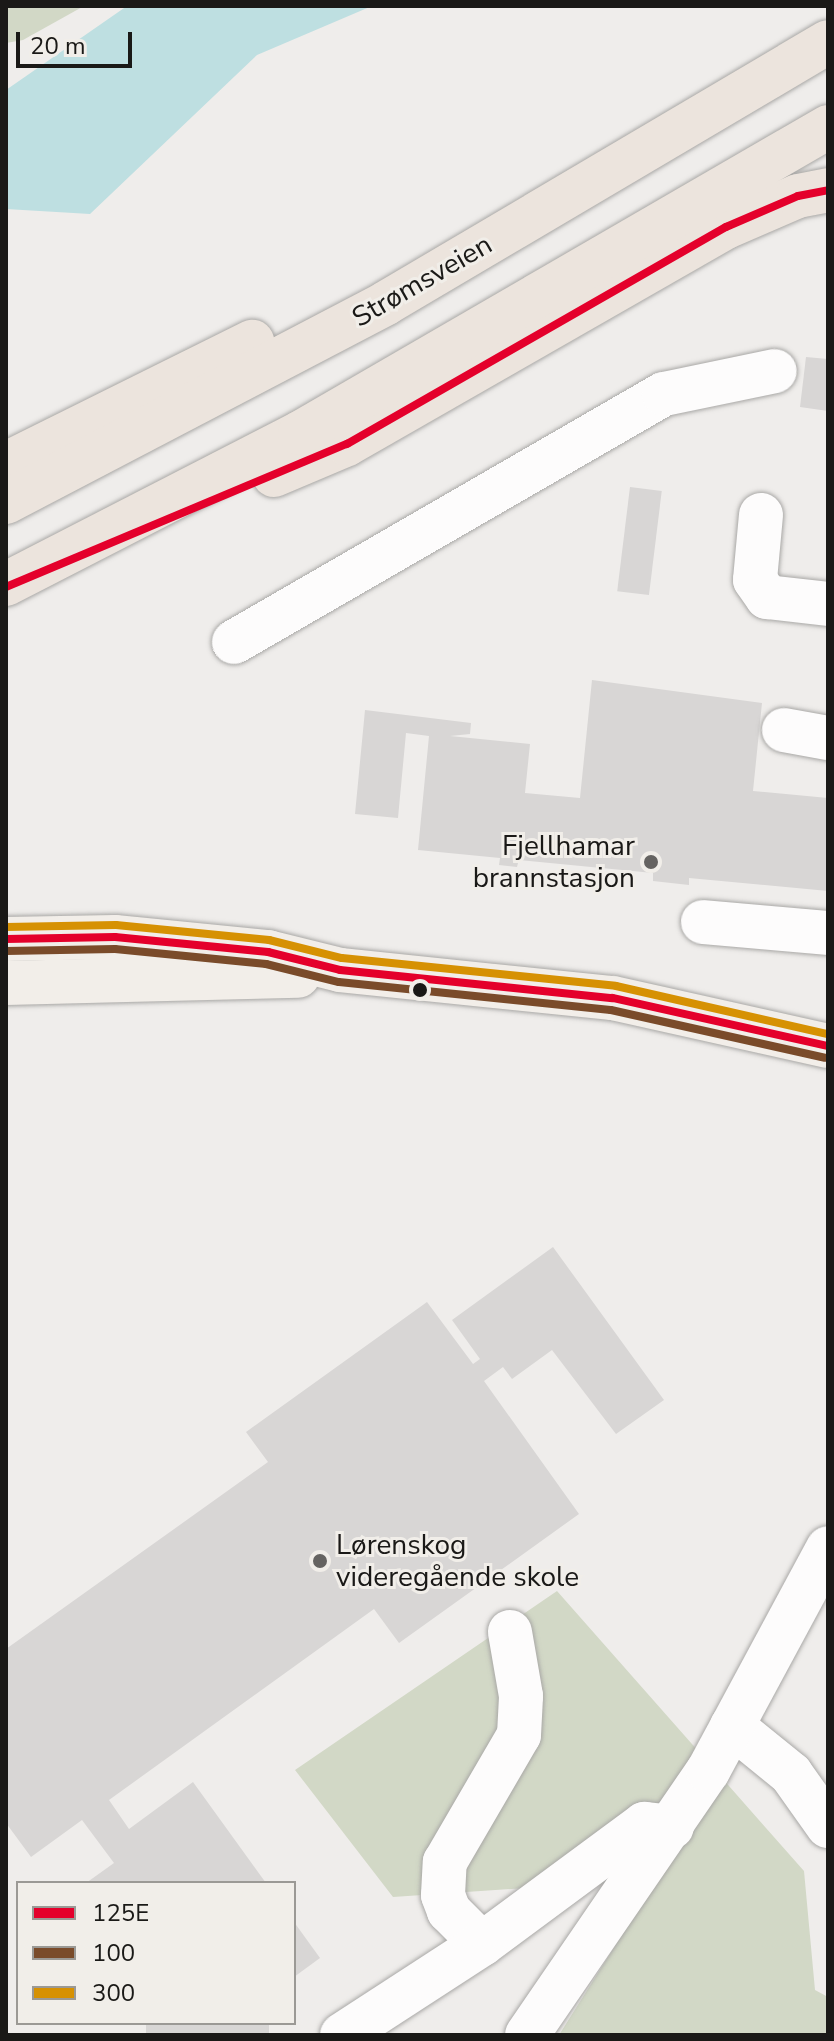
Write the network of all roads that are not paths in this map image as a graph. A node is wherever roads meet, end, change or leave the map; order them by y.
1 (828, 41) edge
2 (828, 127) edge
3 (828, 190) edge
4 (775, 371) dead end
5 (6, 464) edge
6 (6, 502) edge
7 (761, 515) dead end
8 (6, 585) edge
9 (828, 604) edge
10 (234, 642) dead end
11 (784, 730) dead end
12 (828, 738) edge
13 (703, 922) dead end
14 (828, 933) edge
15 (6, 939) edge
16 (340, 970) junction
17 (6, 983) edge
18 (819, 1048) edge
19 (828, 1548) edge
20 (510, 1632) dead end
21 (732, 1726) junction
22 (828, 1826) edge
23 (672, 1827) junction
24 (482, 1944) junction
25 (342, 2035) edge
26 (527, 2035) edge

1 - 5 highway
1 - 6 highway, Strømsveien
2 - 8 highway
3 - 8 highway
4 - 10 lane
7 - 9 lane
11 - 12 lane
13 - 14 lane
15 - 16 main road
16 - 17 main road
16 - 18 main road
19 - 21 lane
20 - 24 lane
21 - 22 lane
21 - 23 lane
23 - 24 lane
23 - 26 lane
24 - 25 lane

